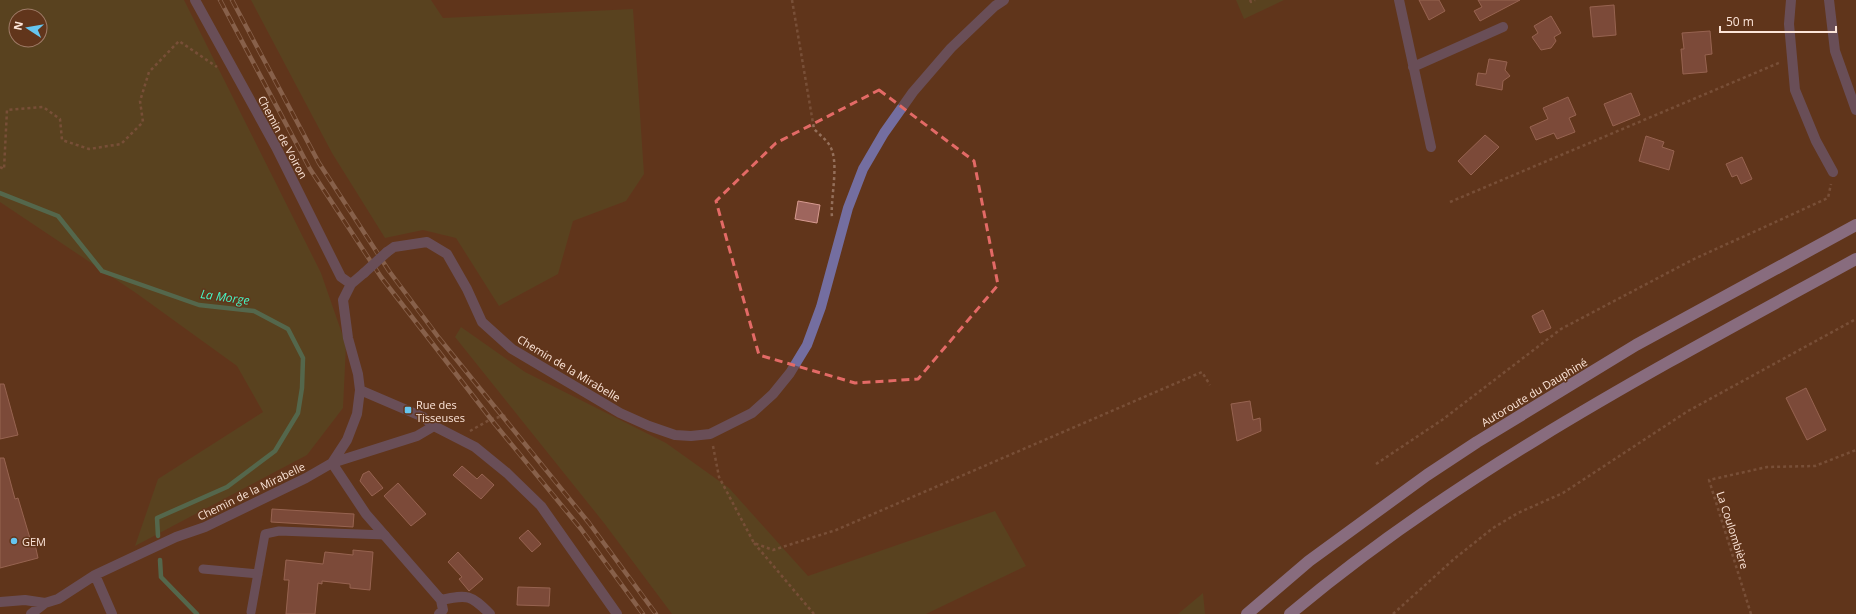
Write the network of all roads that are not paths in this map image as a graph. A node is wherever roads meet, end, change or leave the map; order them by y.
1 (195, 0) edge
2 (1004, 0) edge
3 (1399, 0) edge
4 (1791, 0) edge
5 (1829, 0) edge
6 (1503, 27) dead end
7 (1413, 67) junction
8 (1856, 110) edge
9 (1431, 147) dead end
10 (1833, 172) road end
11 (1856, 225) edge
12 (1856, 259) edge
13 (351, 284) junction
14 (360, 390) junction
15 (434, 426) junction
16 (332, 463) junction
17 (385, 535) junction
18 (202, 569) dead end
19 (258, 574) junction
20 (95, 575) junction
21 (441, 600) junction
22 (0, 602) edge
23 (45, 603) junction
24 (251, 612) dead end
25 (31, 614) edge
26 (112, 614) edge
27 (439, 614) edge
28 (490, 614) edge
29 (617, 614) edge
30 (1248, 614) edge
31 (1290, 614) edge

1 - 13 street, Chemin de Voiron
2 - 13 street, Chemin de la Mirabelle, bridge
3 - 7 street
4 - 10 street
5 - 8 street
6 - 7 street
7 - 9 street
11 - 30 highway, Autoroute du Dauphiné
12 - 31 highway
13 - 14 street, Chemin de la Mirabelle
14 - 15 street
14 - 16 street, Chemin de la Mirabelle
15 - 16 street
15 - 29 street
16 - 17 street
16 - 20 street, Chemin de la Mirabelle
17 - 19 lane
17 - 21 street
18 - 19 lane
19 - 24 lane
20 - 23 street, Chemin de la Mirabelle
20 - 26 street
21 - 27 street
21 - 28 street
22 - 23 street
23 - 25 street, Chemin de la Mirabelle

